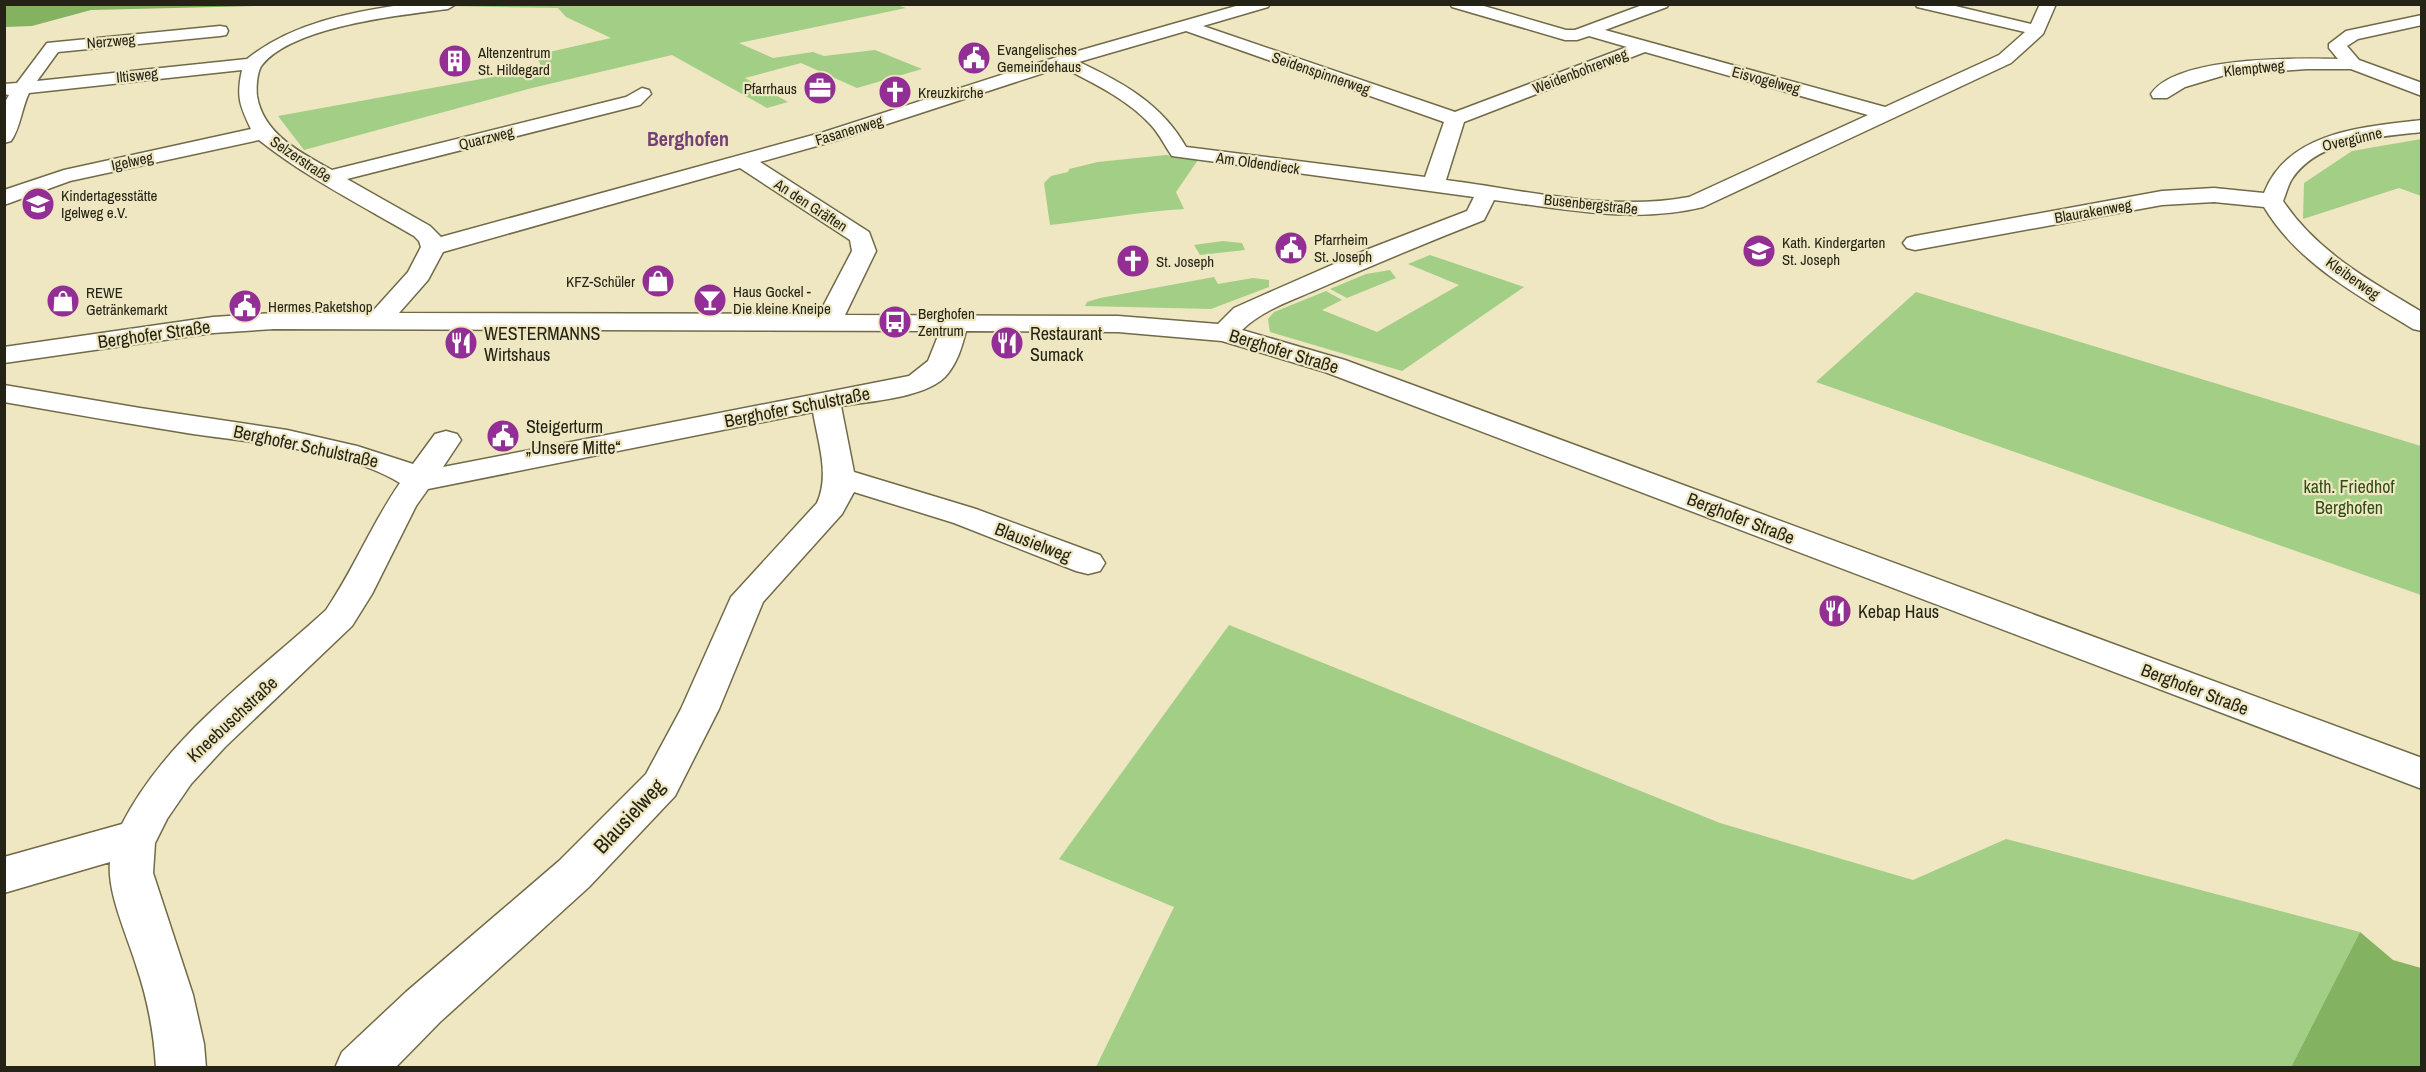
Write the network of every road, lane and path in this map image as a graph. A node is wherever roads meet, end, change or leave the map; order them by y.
1 (448, 4) edge
2 (1262, 4) edge
3 (1458, 4) edge
4 (1661, 4) edge
5 (1923, 4) edge
6 (2048, 4) edge
7 (2419, 22) edge
8 (1187, 26) junction
9 (2037, 30) junction
10 (220, 31) dead end
11 (1588, 31) junction
12 (1644, 46) junction
13 (1063, 61) junction
14 (252, 64) junction
15 (2353, 64) junction
16 (13, 88) edge
17 (2421, 90) edge
18 (642, 94) dead end
19 (2160, 94) dead end
20 (1887, 114) junction
21 (1455, 119) junction
22 (2421, 126) edge
23 (263, 134) junction
24 (4, 137) edge
25 (743, 161) junction
26 (327, 178) junction
27 (1433, 186) junction
28 (1487, 192) junction
29 (4, 198) edge
30 (2272, 201) junction
31 (1915, 243) dead end
32 (433, 247) junction
33 (378, 321) junction
34 (829, 321) junction
35 (956, 322) junction
36 (2421, 323) edge
37 (1224, 333) junction
38 (4, 356) edge
39 (4, 393) edge
40 (826, 401) junction
41 (446, 440) dead end
42 (840, 478) junction
43 (419, 481) junction
44 (1088, 563) dead end
45 (2421, 774) edge
46 (133, 838) junction
47 (4, 875) edge
48 (181, 1068) edge
49 (360, 1068) edge

1 - 14 street
2 - 8 street, Fasanenweg
3 - 11 street
4 - 11 street, Weidenbohrerweg
5 - 9 street
6 - 9 street, Busenbergstraße
7 - 15 street
8 - 13 street, Fasanenweg
8 - 21 street, Seidenspinnerweg
9 - 20 street, Busenbergstraße
10 - 16 street, Nerzweg
11 - 12 street, Weidenbohrerweg
12 - 20 street, Eisvogelweg
12 - 21 street, Weidenbohrerweg
13 - 25 street, Fasanenweg
13 - 27 street, Am Oldendieck
14 - 16 street, Iltisweg
14 - 23 street, Selzerstraße
15 - 17 street
15 - 19 street, Klemptweg
16 - 24 street
18 - 26 street, Quarzweg
20 - 28 street, Busenbergstraße
21 - 27 street
22 - 30 street, Overgünne
23 - 26 street, Selzerstraße
23 - 29 street, Igelweg
25 - 32 street, Fasanenweg
25 - 34 street, An den Gräften
26 - 32 street, Selzerstraße
27 - 28 street, Am Oldendieck
28 - 37 street
30 - 31 street, Blaurakenweg
30 - 36 street, Kleiberweg
32 - 33 street
33 - 34 street, Berghofer Straße
33 - 38 street, Berghofer Straße
34 - 35 street, Berghofer Straße
35 - 37 street, Berghofer Straße
35 - 40 street, Berghofer Schulstraße
37 - 45 street, Berghofer Straße
39 - 43 street, Berghofer Schulstraße
40 - 42 street, Blausielweg
40 - 43 street, Berghofer Schulstraße
41 - 43 street, Kneebuschstraße
42 - 44 street, Blausielweg
42 - 49 street, Blausielweg
43 - 46 street, Kneebuschstraße
46 - 47 street
46 - 48 street, Kneebuschstraße

